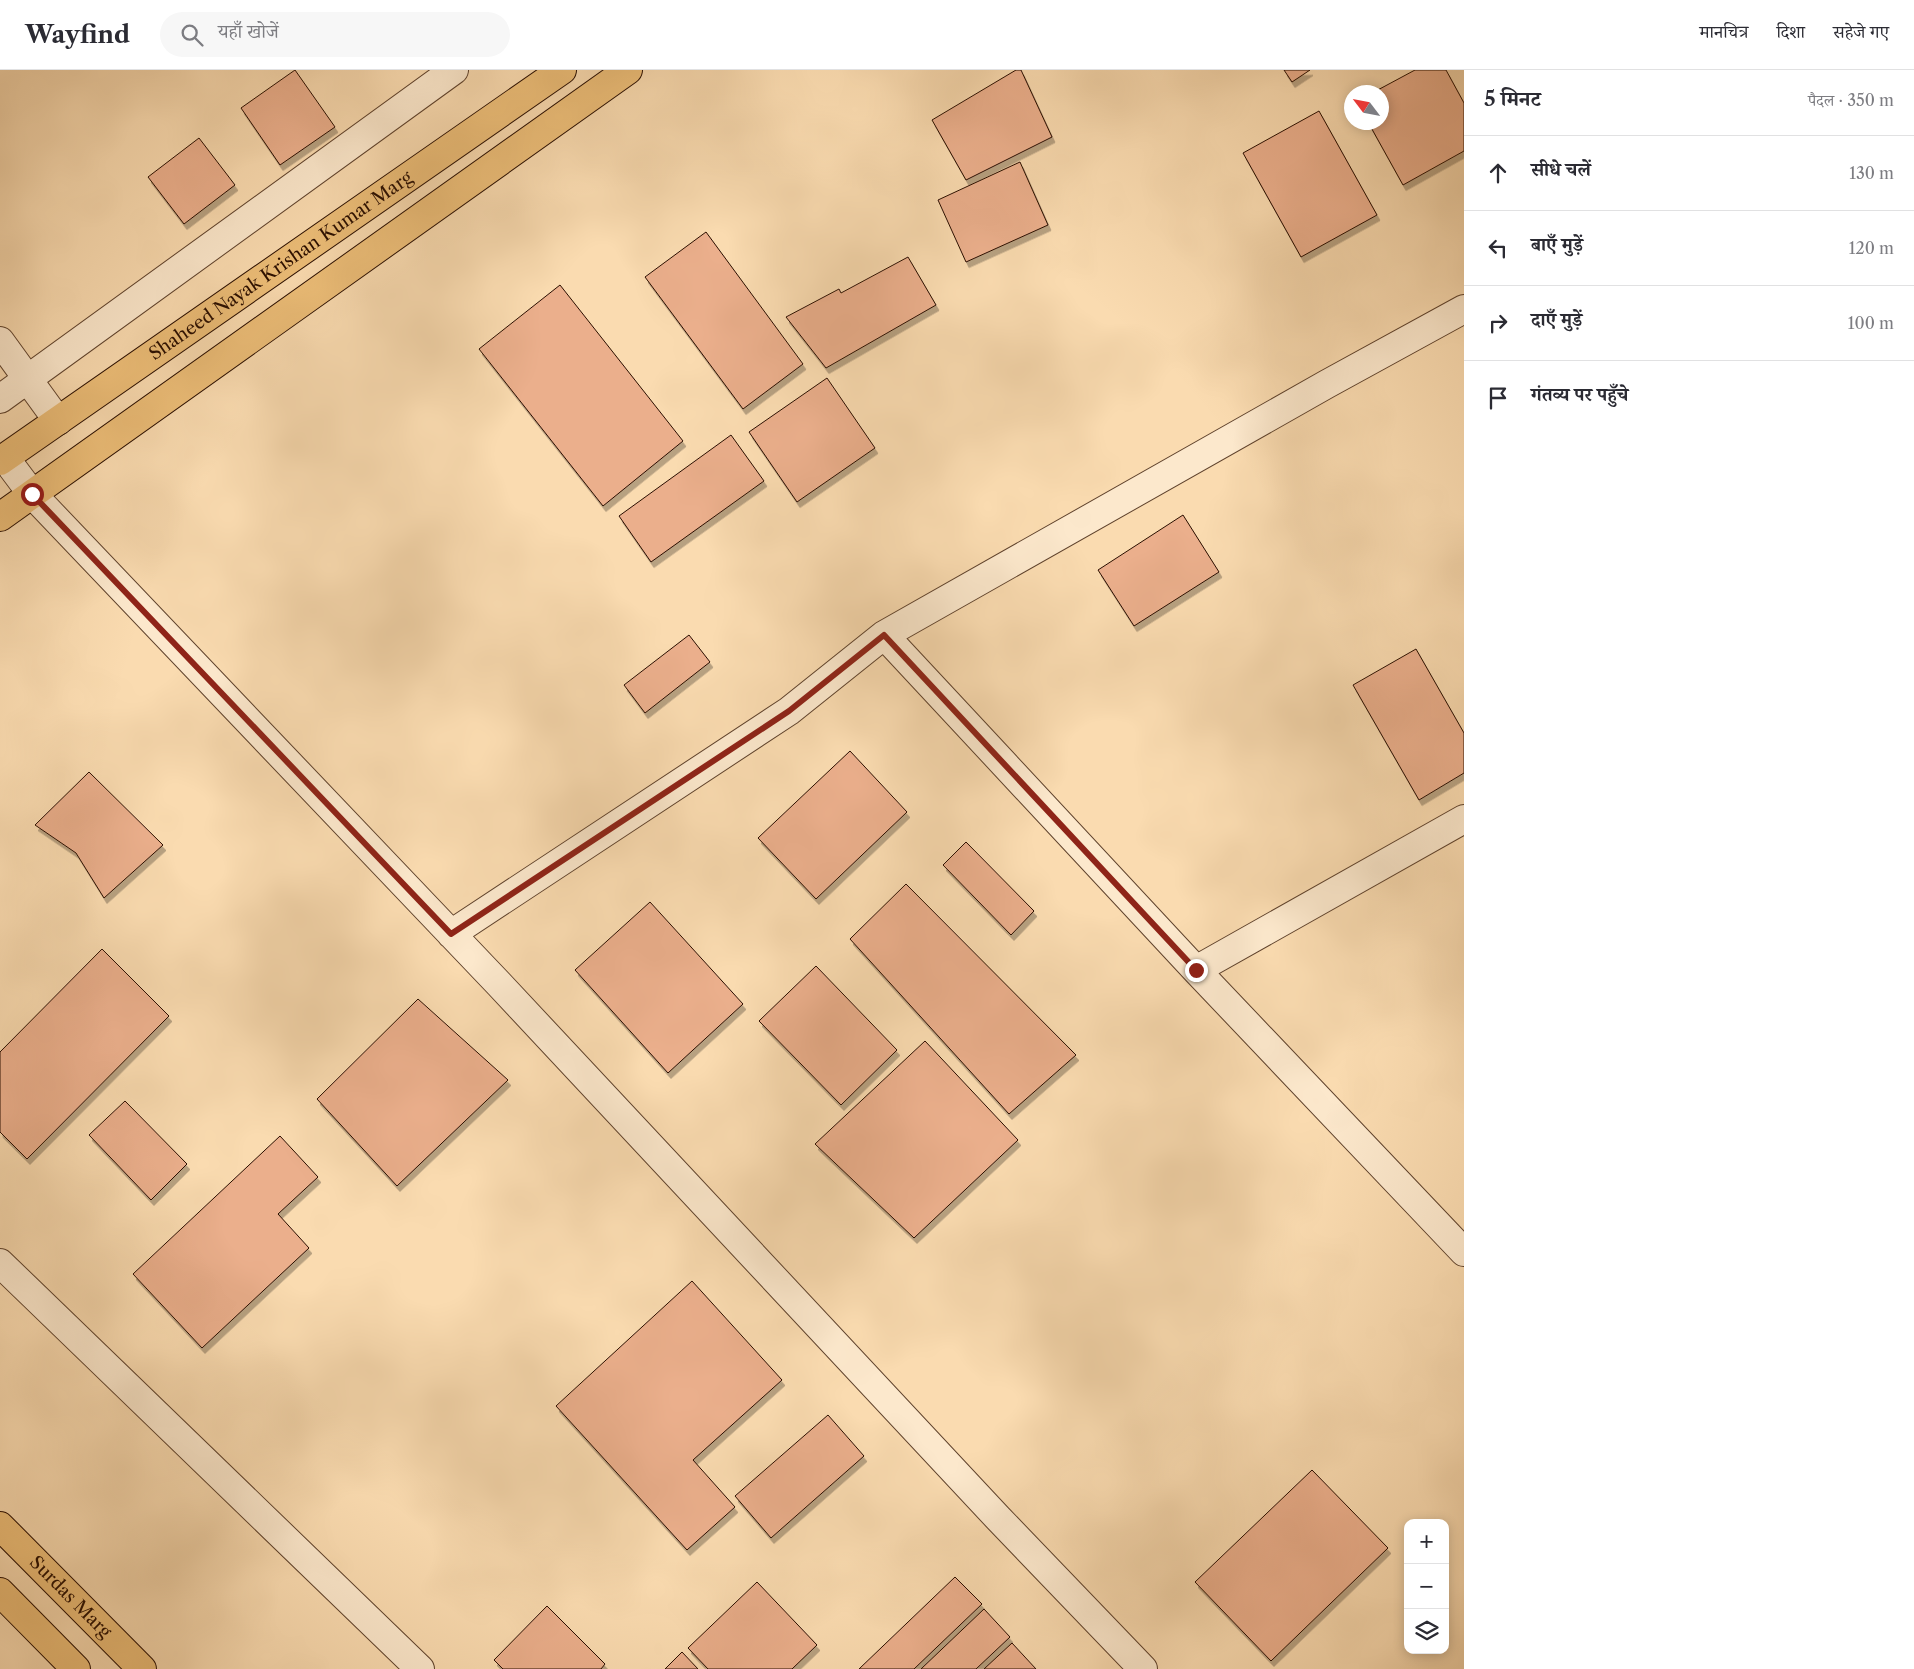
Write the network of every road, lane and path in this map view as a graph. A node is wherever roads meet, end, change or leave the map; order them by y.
1 (454, 70) edge
2 (628, 70) edge
3 (551, 73) edge
4 (1464, 309) edge
5 (0, 341) edge
6 (27, 379) junction
7 (0, 398) edge
8 (58, 421) junction
9 (2, 460) edge
10 (32, 494) junction
11 (0, 517) edge
12 (884, 635) junction
13 (1464, 819) edge
14 (451, 934) junction
15 (1196, 970) junction
16 (1464, 1252) edge
17 (0, 1263) edge
18 (0, 1526) edge
19 (0, 1592) edge
20 (76, 1669) edge
21 (142, 1669) edge
22 (420, 1669) edge
23 (1143, 1669) edge

1 - 6 street
2 - 10 main road
3 - 8 main road, Shaheed Nayak Krishan Kumar Marg
4 - 12 street
5 - 6 street
6 - 7 street
6 - 8 street
8 - 9 main road, Shaheed Nayak Krishan Kumar Marg
9 - 10 street
10 - 11 main road
10 - 14 street
12 - 14 street
12 - 15 street
13 - 15 street
14 - 23 street
15 - 16 street
17 - 22 street
18 - 21 main road, Surdas Marg
19 - 20 main road

